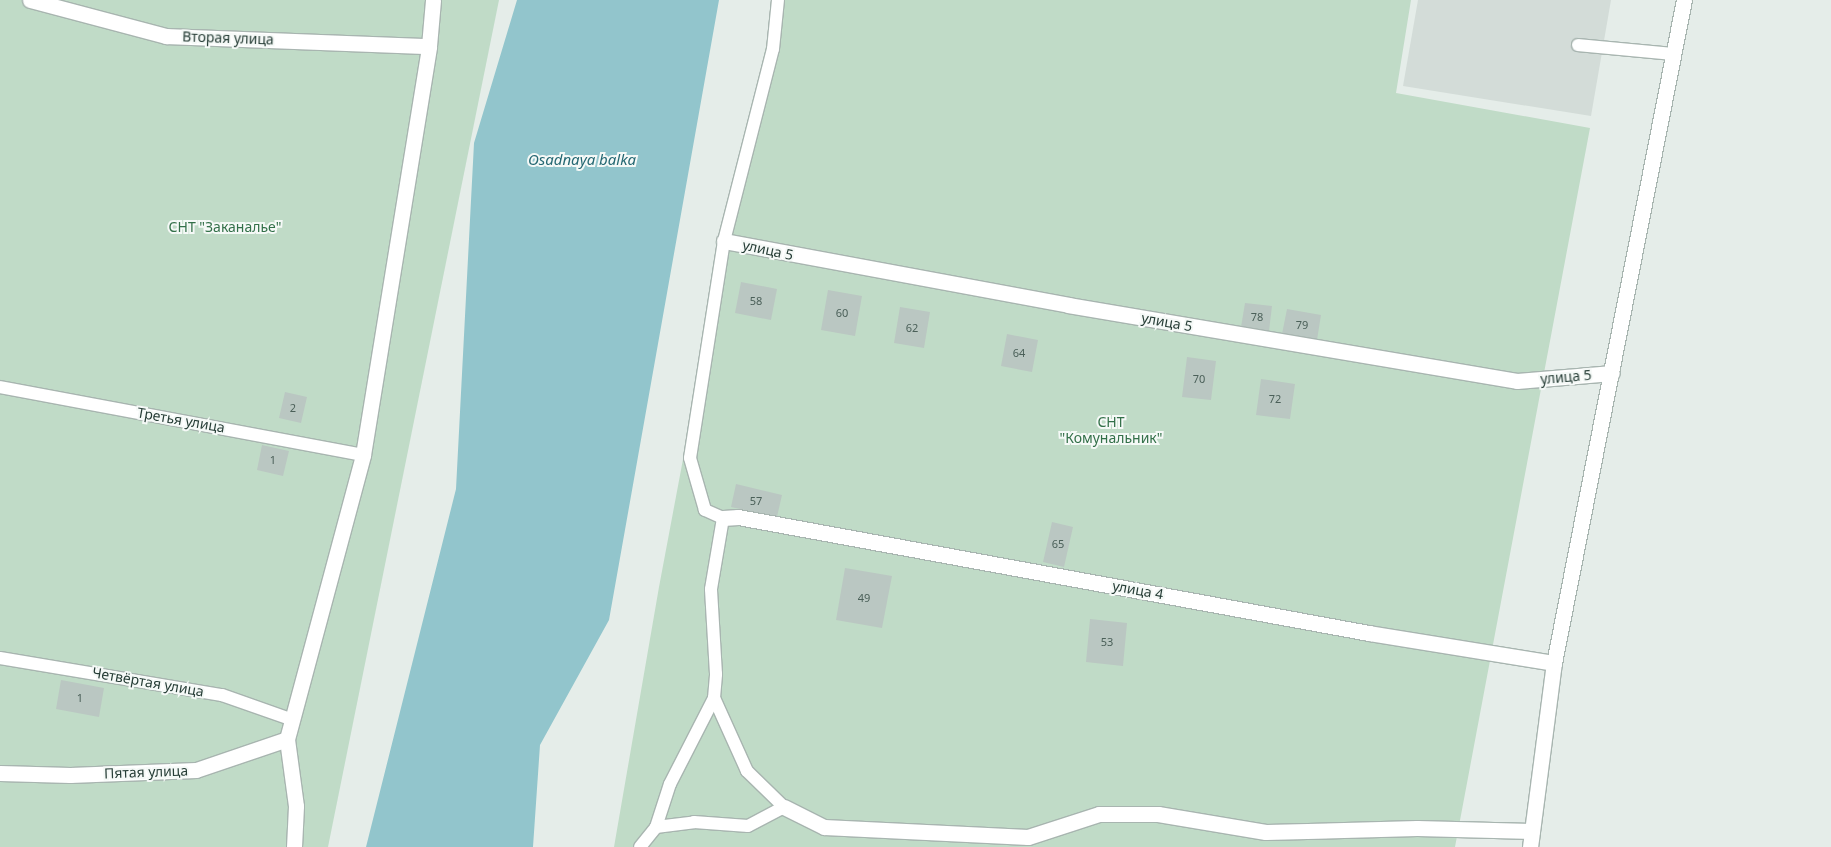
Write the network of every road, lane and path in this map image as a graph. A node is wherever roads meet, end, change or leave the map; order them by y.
1 (30, 0) edge
2 (433, 0) edge
3 (778, 0) edge
4 (1684, 0) edge
5 (1578, 45) dead end
6 (429, 46) junction
7 (1673, 54) junction
8 (724, 241) junction
9 (1612, 373) junction
10 (0, 387) edge
11 (362, 455) junction
12 (722, 518) junction
13 (0, 658) edge
14 (1554, 663) junction
15 (714, 698) junction
16 (293, 720) junction
17 (287, 740) junction
18 (0, 774) edge
19 (784, 806) junction
20 (656, 827) junction
21 (1532, 831) junction
22 (294, 847) edge
23 (640, 847) edge
24 (1530, 847) edge

1 - 6 street, Вторая улица
2 - 6 street
3 - 8 lane
4 - 7 street
5 - 7 lane
6 - 11 street
7 - 9 street
8 - 9 street, улица 5
8 - 12 lane
9 - 14 street
10 - 11 lane, Третья улица
11 - 16 street
12 - 14 street, улица 4
12 - 15 lane
13 - 16 lane, Четвёртая улица
14 - 21 street
15 - 19 lane
15 - 20 lane
16 - 17 street
17 - 18 street, Пятая улица
17 - 22 street
19 - 20 lane
19 - 21 street
20 - 23 lane
21 - 24 street

